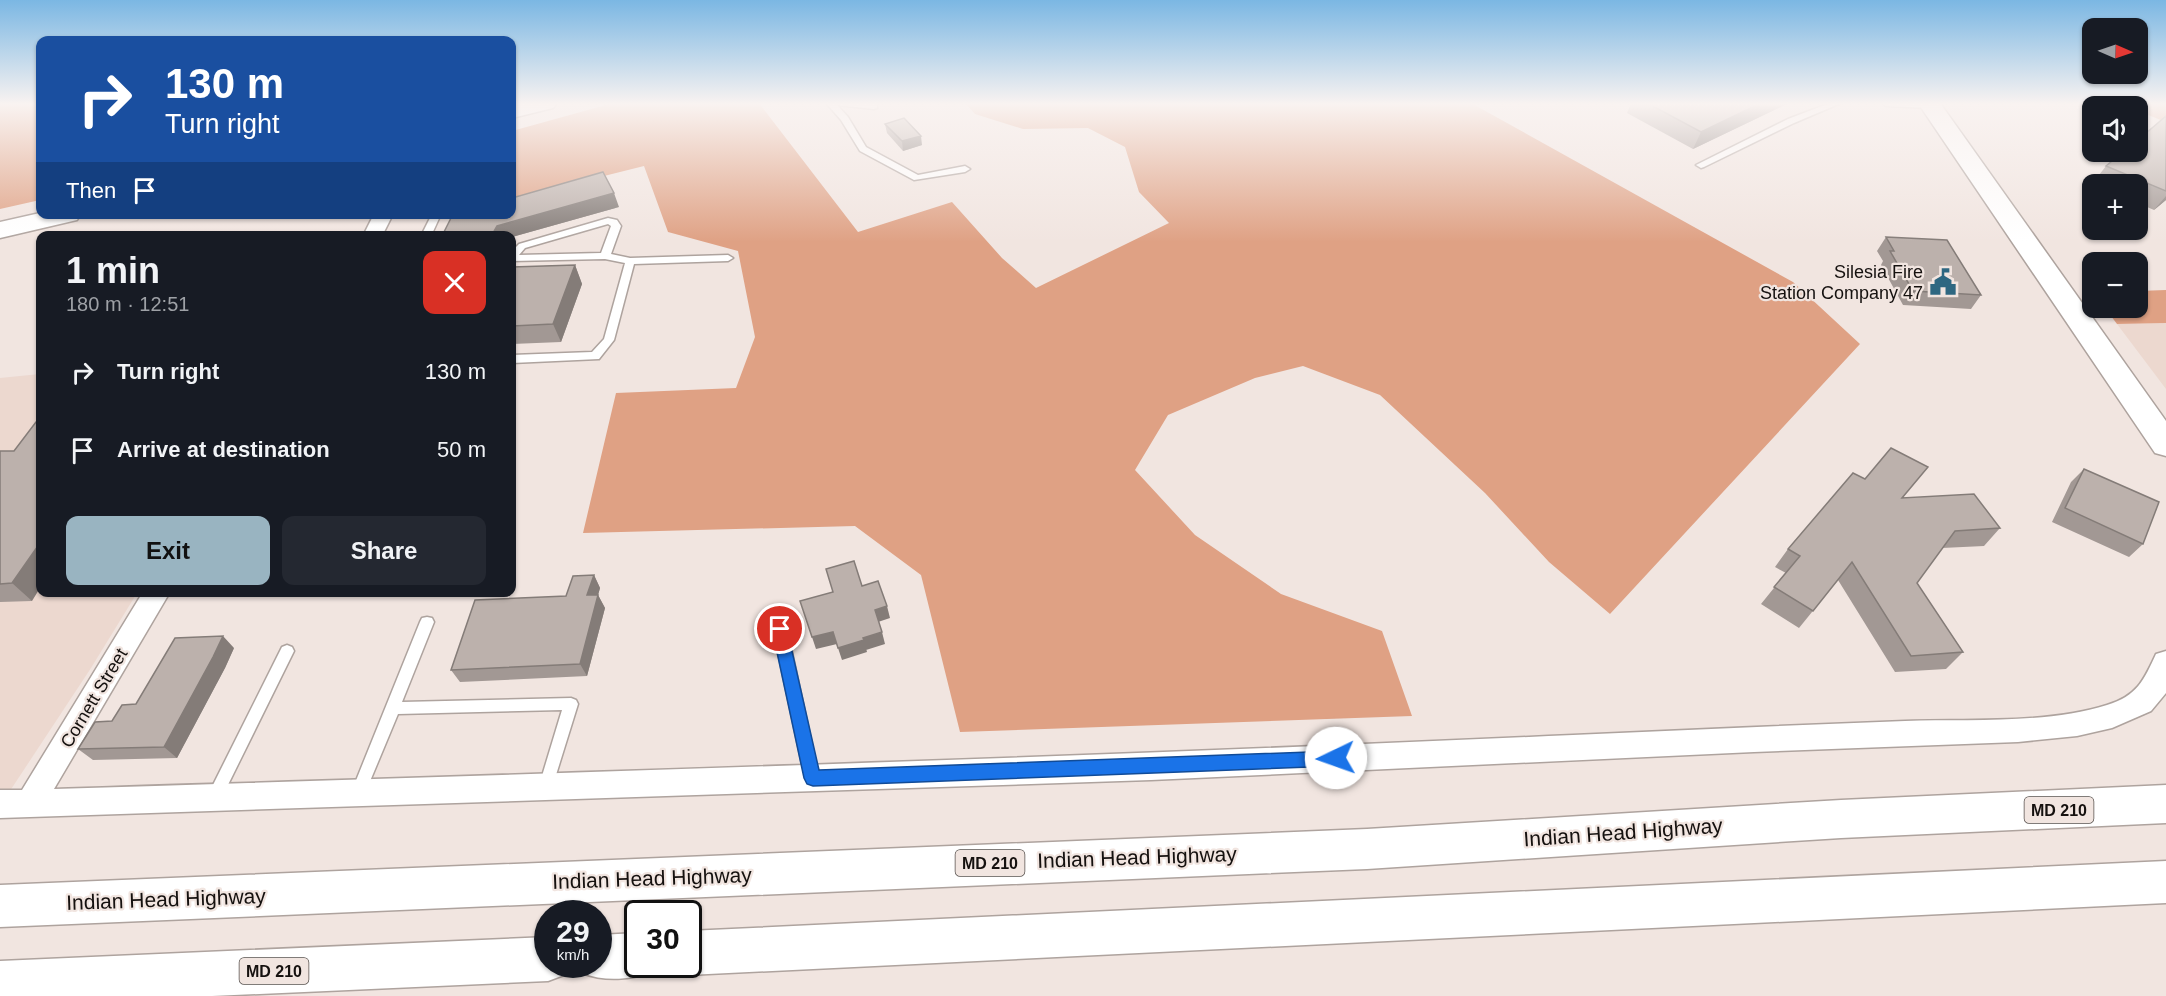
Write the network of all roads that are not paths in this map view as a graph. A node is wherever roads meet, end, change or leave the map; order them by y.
1 (864, 149) edge
2 (1733, 149) edge
3 (1961, 149) edge
4 (1701, 165) dead end
5 (965, 169) dead end
6 (47, 219) edge
7 (0, 230) edge
8 (516, 253) edge
9 (605, 256) junction
10 (516, 257) edge
11 (728, 258) dead end
12 (630, 261) junction
13 (516, 360) edge
14 (2165, 442) edge
15 (154, 597) edge
16 (427, 622) dead end
17 (780, 629) dead end
18 (287, 651) dead end
19 (2166, 662) edge
20 (393, 708) junction
21 (813, 778) junction
22 (546, 786) junction
23 (358, 793) junction
24 (214, 798) junction
25 (2157, 802) edge
26 (30, 803) junction
27 (0, 804) edge
28 (2166, 882) edge
29 (0, 906) edge
30 (702, 952) edge
31 (534, 960) edge
32 (0, 983) edge

1 - 5 lane
2 - 4 lane
3 - 14 main road
6 - 7 main road
8 - 9 lane
9 - 10 lane
9 - 12 lane
11 - 12 lane
12 - 13 lane
15 - 26 street, Cornett Street
16 - 20 lane
17 - 21 lane
18 - 24 lane
19 - 21 street
20 - 22 lane
20 - 23 lane
21 - 22 street
22 - 23 street
23 - 24 street
24 - 26 street
25 - 29 main road, Indian Head Highway / MD 210
26 - 27 street
28 - 30 main road
31 - 32 main road, MD 210

